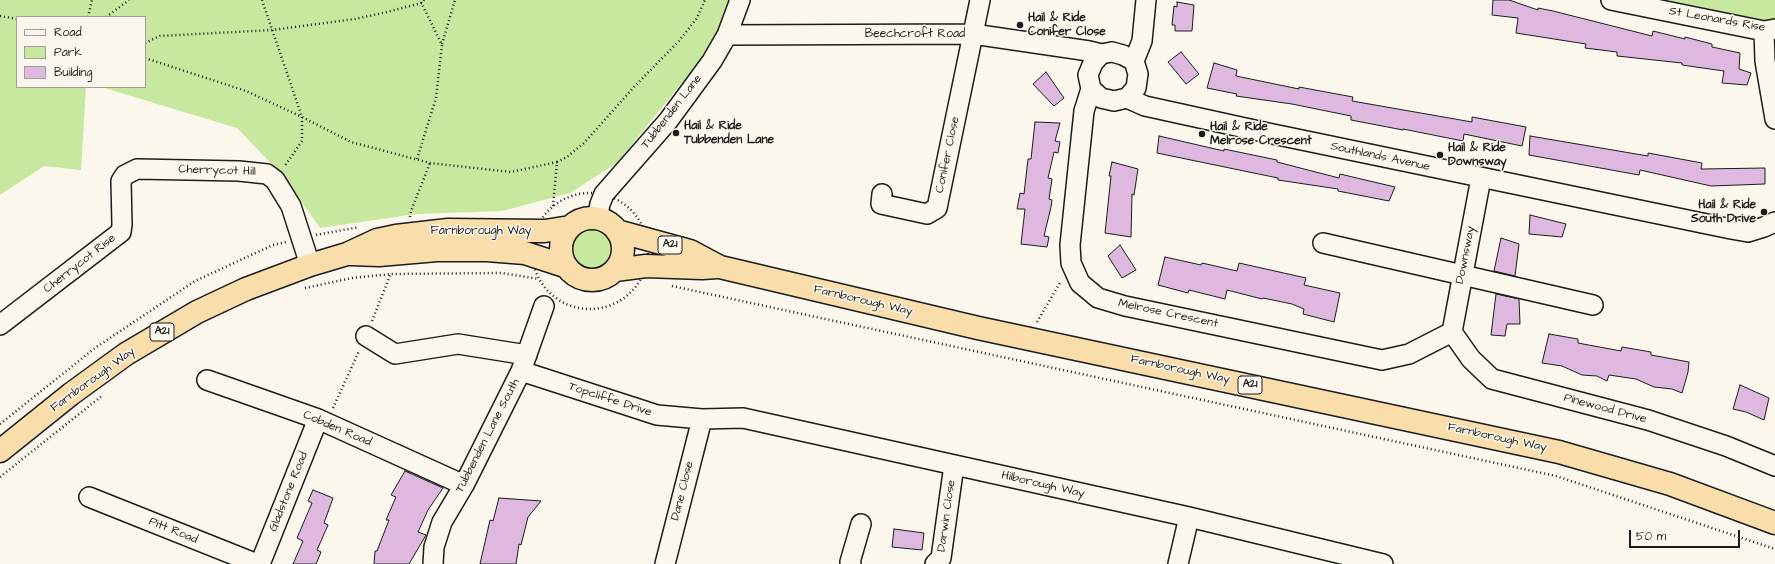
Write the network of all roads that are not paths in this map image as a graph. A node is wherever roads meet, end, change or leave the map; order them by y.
1 (740, 0) edge
2 (980, 0) edge
3 (1146, 0) edge
4 (1611, 0) edge
5 (1770, 30) edge
6 (973, 34) junction
7 (727, 35) junction
8 (1101, 54) junction
9 (1134, 61) junction
10 (1091, 89) junction
11 (1127, 98) junction
12 (1775, 119) edge
13 (137, 169) joint
14 (1481, 178) junction
15 (882, 194) dead end
16 (597, 219) junction
17 (1775, 222) edge
18 (570, 227) junction
19 (617, 232) junction
20 (1323, 243) dead end
21 (347, 254) junction
22 (310, 265) junction
23 (565, 266) junction
24 (720, 267) junction
25 (615, 270) junction
26 (1463, 274) junction
27 (1593, 305) dead end
28 (544, 306) dead end
29 (0, 326) edge
30 (1452, 332) junction
31 (366, 336) road end
32 (524, 363) junction
33 (207, 380) dead end
34 (702, 419) junction
35 (322, 421) junction
36 (0, 451) edge
37 (954, 465) junction
38 (1775, 466) edge
39 (464, 485) junction
40 (89, 497) dead end
41 (1189, 518) junction
42 (1775, 523) edge
43 (860, 524) dead end
44 (258, 564) edge
45 (433, 564) edge
46 (665, 564) edge
47 (851, 564) edge
48 (935, 564) edge
49 (1178, 564) edge
50 (1383, 564) edge

1 - 7 street, Tubbenden Lane
2 - 6 street
3 - 9 street
4 - 5 street, St Leonards Rise
5 - 12 street
6 - 7 street, Beechcroft Road
6 - 8 street, Beechcroft Road
6 - 15 street, Conifer Close
7 - 16 street, Tubbenden Lane
8 - 9 street
8 - 10 street
9 - 11 street
10 - 11 street
10 - 30 street, Melrose Crescent
11 - 14 street, Southlands Avenue
13 - 22 street, Cherrycot Hill
13 - 29 street, Cherrycot Rise
14 - 17 street, Southlands Avenue
14 - 26 street, Downsway
16 - 18 highway
16 - 19 highway
18 - 21 highway, Farnborough Way / A21
18 - 23 highway
19 - 24 highway, Farnborough Way / A21
19 - 25 highway
20 - 26 street
21 - 22 highway, Farnborough Way / A21
21 - 23 highway, Farnborough Way / A21
22 - 36 highway, Farnborough Way / A21
23 - 25 highway
24 - 25 highway, Farnborough Way / A21
24 - 42 highway, Farnborough Way / A21
26 - 27 street
26 - 30 street, Downsway
28 - 32 street, Tubbenden Lane South
30 - 38 street, Pinewood Drive
31 - 32 street, Topcliffe Drive
32 - 34 street, Topcliffe Drive
32 - 39 street, Tubbenden Lane South
33 - 35 street, Cobden Road
34 - 37 street, Hilborough Way
34 - 46 street, Dane Close
35 - 39 street, Cobden Road
35 - 44 street, Gladstone Road
37 - 41 street, Hilborough Way
37 - 48 street, Darwin Close
39 - 45 street, Tubbenden Lane South
40 - 44 street, Pitt Road
41 - 49 street
41 - 50 street, Hilborough Way
43 - 47 street

